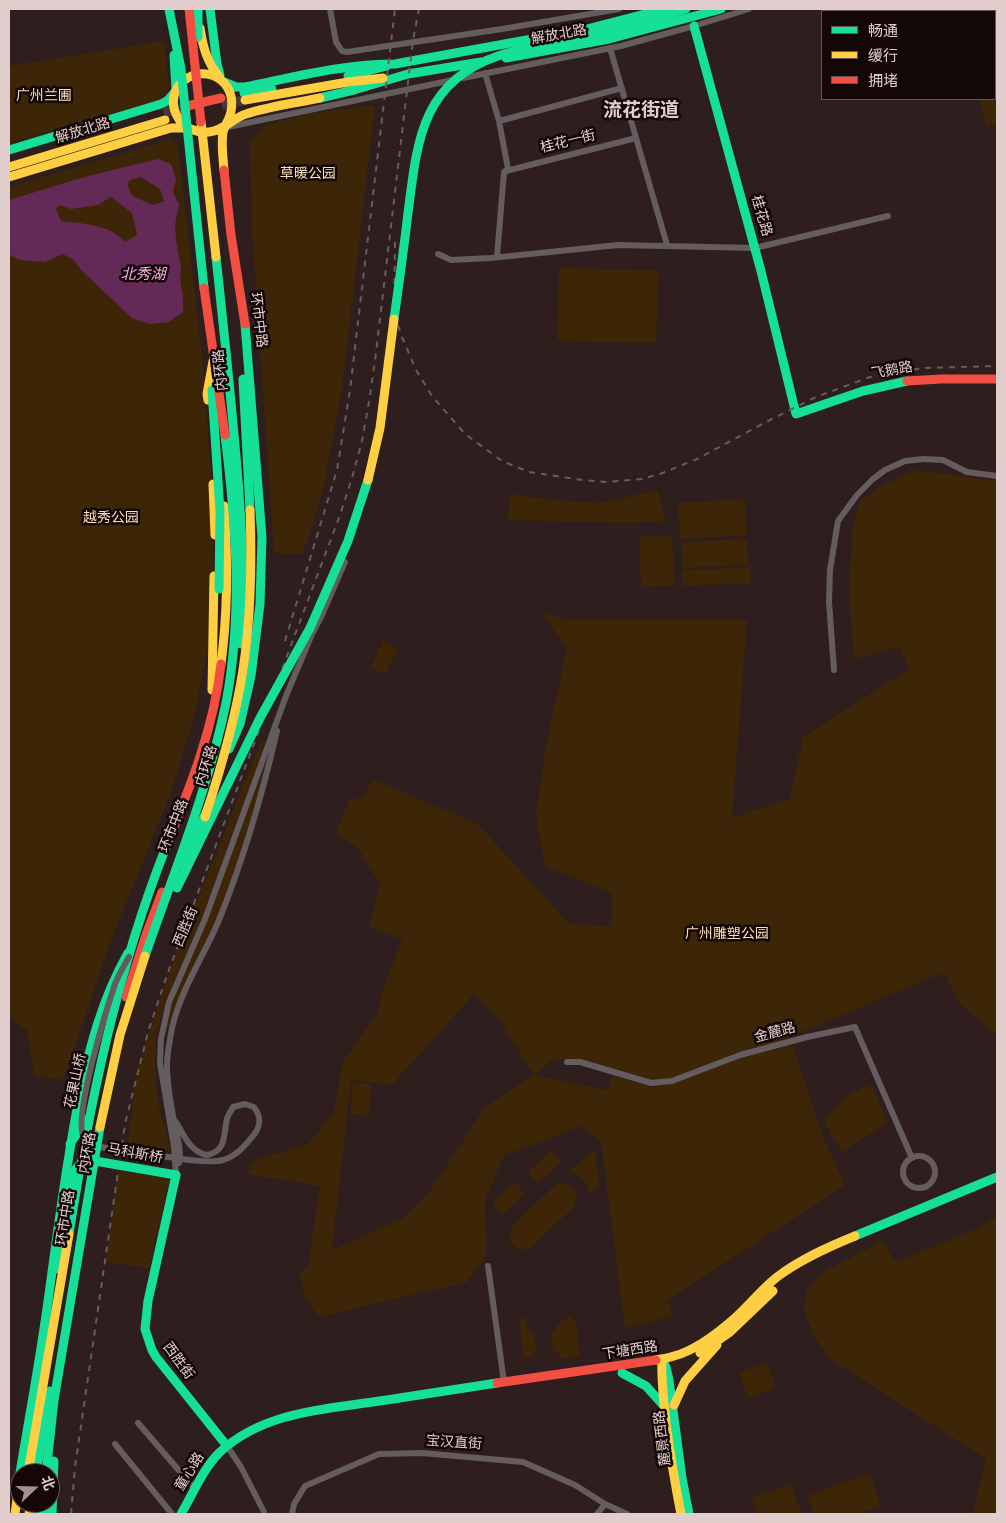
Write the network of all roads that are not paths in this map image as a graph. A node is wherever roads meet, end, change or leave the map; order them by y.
1 (170, 9) edge
2 (175, 9) edge
3 (184, 9) edge
4 (189, 9) edge
5 (193, 9) edge
6 (198, 9) edge
7 (210, 9) edge
8 (330, 9) edge
9 (619, 9) edge
10 (664, 9) edge
11 (686, 9) edge
12 (713, 9) edge
13 (721, 9) edge
14 (749, 9) edge
15 (704, 13) junction
16 (694, 26) junction
17 (213, 30) junction
18 (198, 41) junction
19 (188, 44) junction
20 (610, 48) junction
21 (203, 52) junction
22 (180, 59) junction
23 (395, 64) junction
24 (486, 73) junction
25 (191, 76) junction
26 (399, 76) junction
27 (222, 81) junction
28 (622, 88) junction
29 (176, 90) junction
30 (222, 101) tunnel mouth
31 (188, 110) tunnel mouth
32 (503, 120) dead end
33 (224, 127) junction
34 (189, 128) junction
35 (636, 138) junction
36 (9, 150) edge
37 (9, 160) edge
38 (9, 168) edge
39 (506, 171) junction
40 (9, 178) edge
41 (888, 216) dead end
42 (231, 235) junction
43 (667, 245) junction
44 (755, 248) junction
45 (438, 254) dead end
46 (219, 257) junction
47 (497, 257) junction
48 (208, 316) junction
49 (213, 362) junction
50 (997, 379) edge
51 (796, 414) joint
52 (997, 476) edge
53 (250, 510) junction
54 (346, 562) dead end
55 (834, 670) dead end
56 (286, 696) junction
57 (210, 722) junction
58 (240, 724) junction
59 (208, 779) junction
60 (190, 824) junction
61 (199, 828) junction
62 (177, 888) junction
63 (132, 946) junction
64 (129, 957) junction
65 (567, 1062) dead end
66 (88, 1117) junction
67 (174, 1119) junction
68 (70, 1144) junction
69 (912, 1158) junction
70 (176, 1175) junction
71 (997, 1177) edge
72 (997, 1184) edge
73 (488, 1266) dead end
74 (50, 1296) junction
75 (726, 1336) junction
76 (64, 1361) junction
77 (663, 1365) junction
78 (53, 1371) junction
79 (622, 1373) junction
80 (504, 1382) junction
81 (669, 1407) junction
82 (138, 1422) dead end
83 (28, 1428) junction
84 (44, 1429) junction
85 (115, 1444) dead end
86 (228, 1448) junction
87 (30, 1458) junction
88 (44, 1460) junction
89 (22, 1463) edge
90 (29, 1463) edge
91 (38, 1463) edge
92 (44, 1463) edge
93 (46, 1463) edge
94 (195, 1489) junction
95 (605, 1504) junction
96 (264, 1512) dead end
97 (52, 1514) edge
98 (172, 1514) edge
99 (181, 1514) edge
100 (189, 1514) edge
101 (292, 1514) edge
102 (597, 1514) edge
103 (627, 1514) edge
104 (681, 1514) edge
105 (689, 1514) edge

1 - 22 main road, bridge
1 - 29 main road
2 - 22 main road, 内环路, bridge
3 - 19 main road
4 - 46 main road, bridge
5 - 18 main road, 内环路, bridge
6 - 18 main road, bridge
6 - 21 main road
7 - 17 main road
8 - 9 street
10 - 23 main road, 解放北路
11 - 62 main road, bridge
12 - 15 main road
13 - 15 main road, 解放北路
14 - 16 street
15 - 26 main road, 解放北路
16 - 20 street
16 - 44 main road, 桂花路
17 - 21 main road
17 - 27 main road
18 - 46 main road, 内环路
19 - 21 main road
19 - 25 main road
20 - 24 street
20 - 28 street
21 - 27 main road
22 - 48 main road, 内环路, bridge
23 - 26 main road, 解放北路
23 - 27 main road, 解放北路
24 - 33 street
24 - 39 street
25 - 27 main road
25 - 29 main road
26 - 33 main road, 解放北路
27 - 33 main road
28 - 32 street
28 - 35 street
29 - 34 main road
29 - 36 main road
30 - 31 main road
33 - 34 main road
33 - 42 main road, 环市中路
34 - 40 main road
34 - 49 main road, 环市中路
35 - 39 street, 桂花一街
35 - 43 street
37 - 38 main road, 解放北路
39 - 47 street
41 - 44 street
42 - 53 main road
42 - 58 main road, 环市中路
43 - 44 street
43 - 47 street
44 - 51 main road, 桂花路
45 - 47 street
46 - 53 main road, 内环路
46 - 59 main road
48 - 57 main road, bridge
48 - 93 main road, 内环路, bridge
49 - 57 main road
49 - 57 main road, 环市中路
50 - 51 main road, 飞鹅路
52 - 55 street
53 - 62 main road, 内环路, bridge
54 - 56 street, 西胜街
56 - 67 street, 西胜街
56 - 70 street, 西胜街
57 - 63 main road, 环市中路
58 - 59 main road, 环市中路
58 - 61 main road
59 - 60 main road, 环市中路
60 - 61 main road
60 - 78 main road, 环市中路
61 - 76 main road
62 - 97 main road, 内环路, bridge
63 - 64 main road, 环市中路
63 - 68 main road
64 - 66 main road, 环市中路
64 - 67 street, 花果山桥, bridge
65 - 69 street, 金麓路
66 - 68 main road
66 - 87 main road, 环市中路
67 - 70 street, 西胜街
68 - 74 main road
69 - 69 street
70 - 74 main road, 马科斯桥, bridge
70 - 86 main road, 西胜街
71 - 77 main road, 下塘西路
72 - 75 main road, 下塘西路
73 - 80 street
74 - 83 main road
75 - 77 main road, 下塘西路
75 - 81 main road
76 - 78 main road
76 - 88 main road
77 - 79 main road, 下塘西路
77 - 80 main road, 下塘西路
77 - 81 main road
78 - 84 main road, 环市中路
79 - 81 main road
79 - 86 main road, 下塘西路
80 - 86 main road, 下塘西路
81 - 104 main road, 麓景西路
81 - 105 main road, 麓景西路
82 - 94 street
83 - 87 main road
83 - 89 main road
84 - 88 main road
84 - 91 main road, 环市中路
85 - 98 street
86 - 94 main road, 童心路
86 - 96 street, 西胜街
86 - 100 main road, 童心路
87 - 90 main road, 环市中路
88 - 92 main road
94 - 99 main road, 童心路
95 - 101 street, 宝汉直街
95 - 102 street
95 - 103 street, 宝汉直街

